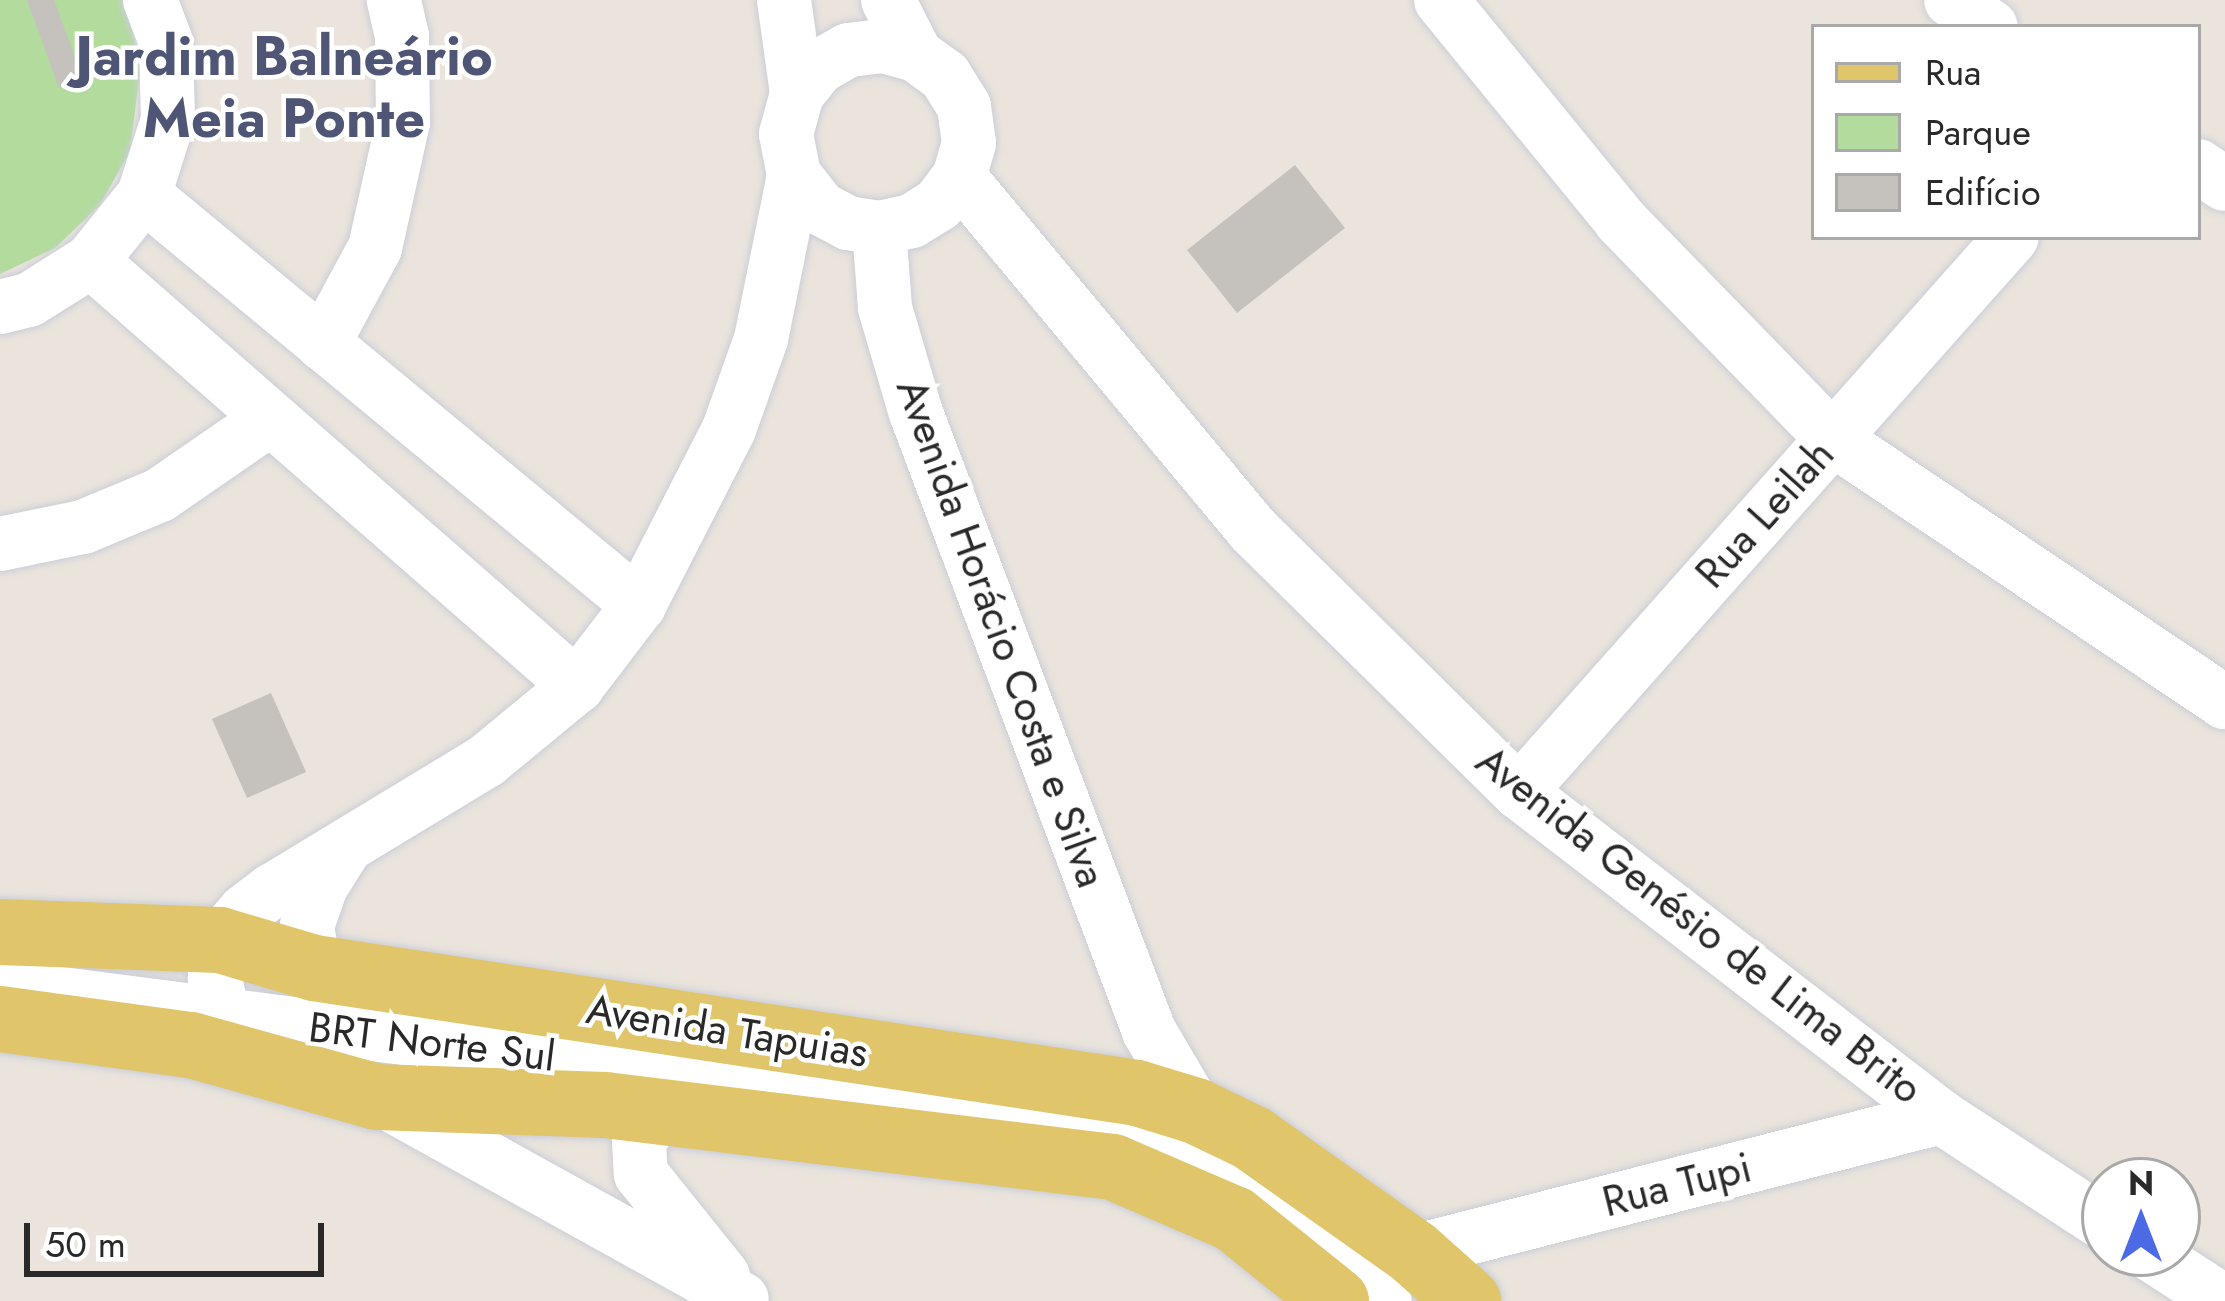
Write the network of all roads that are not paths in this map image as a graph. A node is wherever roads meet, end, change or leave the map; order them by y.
1 (150, 0) edge
2 (394, 0) edge
3 (784, 0) edge
4 (888, 0) edge
5 (1441, 0) edge
6 (1951, 0) edge
7 (1987, 24) edge
8 (916, 55) junction
9 (797, 94) junction
10 (794, 175) junction
11 (959, 178) junction
12 (143, 195) junction
13 (880, 224) junction
14 (2009, 240) edge
15 (91, 261) junction
16 (1034, 268) junction
17 (0, 307) edge
18 (761, 339) junction
19 (323, 344) junction
20 (270, 418) junction
21 (1833, 439) junction
22 (0, 544) edge
23 (639, 605) junction
24 (577, 686) junction
25 (2225, 702) edge
26 (1519, 792) junction
27 (343, 851) junction
28 (0, 932) edge
29 (220, 940) junction
30 (314, 968) junction
31 (0, 986) edge
32 (0, 1019) edge
33 (237, 1037) junction
34 (1844, 1042) junction
35 (1161, 1078) junction
36 (377, 1097) junction
37 (660, 1112) junction
38 (1941, 1118) junction
39 (1838, 1143) junction
40 (2081, 1208) edge
41 (1399, 1276) edge
42 (2186, 1277) edge
43 (743, 1300) edge
44 (1336, 1301) edge
45 (1468, 1301) edge
46 (2223, 1301) edge

1 - 12 street
2 - 19 street
3 - 9 street
4 - 8 street
5 - 21 street
6 - 7 street
8 - 9 street
8 - 11 street
9 - 10 street
10 - 13 street
10 - 18 street
11 - 13 street
11 - 16 street, Avenida Genésio de Lima Brito
12 - 15 street
12 - 19 street
13 - 16 street, Avenida Genésio de Lima Brito
13 - 18 street
13 - 35 street, Avenida Horácio Costa e Silva
14 - 21 street, Rua Leilah
15 - 17 street
15 - 20 street
16 - 26 street, Avenida Genésio de Lima Brito
18 - 23 street
19 - 23 street
20 - 22 street
20 - 24 street
21 - 25 street
21 - 26 street, Rua Leilah
23 - 24 street
24 - 27 street
26 - 34 street, Avenida Genésio de Lima Brito
27 - 29 street
27 - 30 street
28 - 29 main road, Avenida Tapuias
29 - 30 main road, Avenida Tapuias
29 - 33 street
30 - 35 main road, Avenida Tapuias
31 - 33 street, BRT Norte Sul
32 - 33 main road, Avenida Tapuias
33 - 36 main road, Avenida Tapuias
33 - 41 street, BRT Norte Sul
34 - 38 street, Avenida Genésio de Lima Brito
34 - 39 street
35 - 41 main road, Avenida Tapuias
36 - 37 main road, Avenida Tapuias
36 - 43 street
37 - 43 street
37 - 44 main road, Avenida Tapuias
38 - 39 street, Rua Tupi
38 - 40 street, Avenida Genésio de Lima Brito
39 - 41 street, Rua Tupi
41 - 45 main road
42 - 46 street

